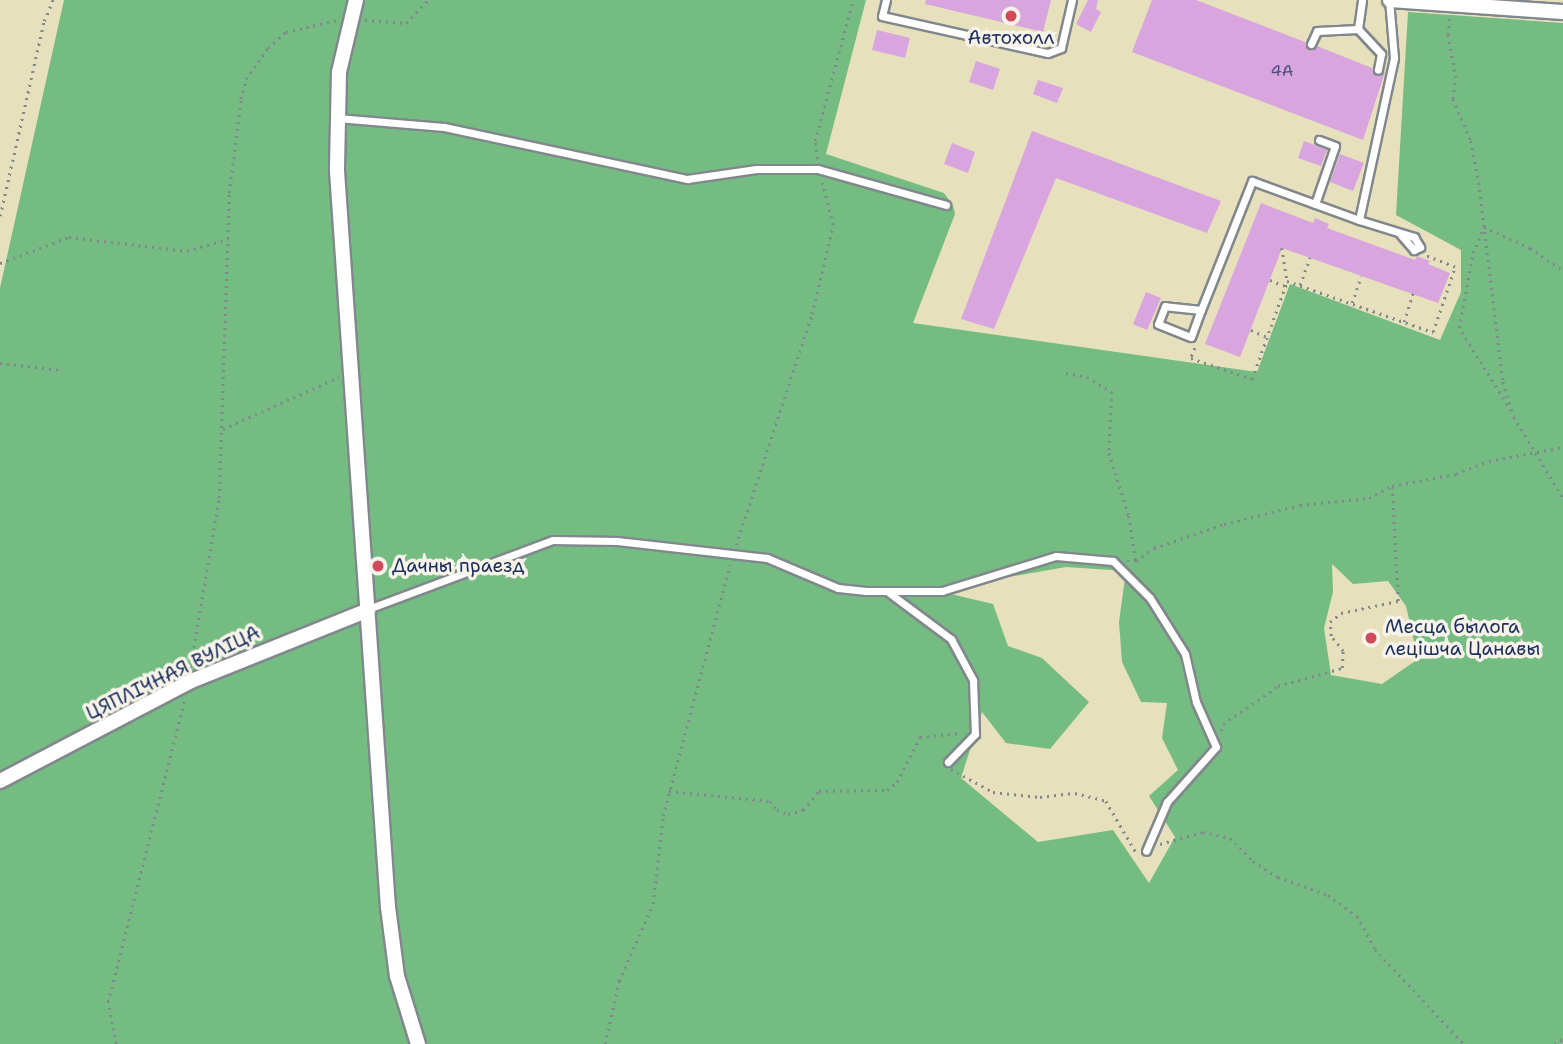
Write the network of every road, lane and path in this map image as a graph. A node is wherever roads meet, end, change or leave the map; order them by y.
1 (53, 0) edge
2 (356, 0) edge
3 (853, 0) edge
4 (886, 0) edge
5 (1072, 0) edge
6 (1362, 0) edge
7 (1389, 0) edge
8 (1452, 5) junction
9 (1563, 12) edge
10 (1358, 29) junction
11 (1311, 44) dead end
12 (1378, 70) dead end
13 (246, 79) dead end
14 (337, 118) junction
15 (1319, 140) dead end
16 (818, 169) junction
17 (1315, 204) junction
18 (946, 205) dead end
19 (0, 216) edge
20 (1359, 220) junction
21 (1484, 227) junction
22 (1401, 235) dead end
23 (228, 239) junction
24 (1282, 248) dead end
25 (1415, 252) dead end
26 (1310, 258) dead end
27 (0, 263) edge
28 (1563, 270) edge
29 (1361, 278) dead end
30 (1270, 280) dead end
31 (1287, 281) junction
32 (1300, 285) junction
33 (1285, 286) junction
34 (1413, 293) dead end
35 (1352, 303) junction
36 (1201, 310) junction
37 (1404, 322) junction
38 (1251, 330) dead end
39 (1267, 337) junction
40 (1195, 346) dead end
41 (0, 363) edge
42 (61, 370) dead end
43 (351, 372) junction
44 (1066, 373) dead end
45 (1514, 416) junction
46 (222, 429) junction
47 (1563, 447) edge
48 (1536, 452) junction
49 (1392, 486) junction
50 (1563, 498) edge
51 (733, 554) junction
52 (1113, 561) junction
53 (1136, 561) junction
54 (888, 592) junction
55 (368, 610) junction
56 (189, 682) junction
57 (975, 734) junction
58 (1216, 747) junction
59 (948, 762) joint
60 (0, 781) edge
61 (669, 791) junction
62 (1146, 851) junction
63 (1563, 1039) edge
64 (116, 1044) edge
65 (418, 1044) edge
66 (606, 1044) edge
67 (1464, 1044) edge
68 (1555, 1044) edge

1 - 19 path
2 - 14 street
3 - 16 path
4 - 5 lane
6 - 10 lane
7 - 8 street
7 - 20 lane
8 - 9 street
8 - 21 path
10 - 11 lane
10 - 12 lane
13 - 23 path
14 - 16 lane
14 - 43 street
15 - 17 lane
16 - 18 lane
16 - 51 path
17 - 20 lane
17 - 36 lane
20 - 22 lane
21 - 28 path
21 - 45 path
21 - 45 path
23 - 27 path
23 - 46 path
24 - 31 path
25 - 37 path
26 - 32 path
29 - 35 path
30 - 33 path
31 - 32 path
31 - 33 path
32 - 35 path
33 - 39 path
34 - 37 path
35 - 37 path
36 - 36 lane
38 - 39 path
39 - 40 path
41 - 42 path
43 - 46 path
43 - 55 street
44 - 53 path
45 - 48 path
46 - 56 path
47 - 48 path
48 - 49 path
48 - 50 path
49 - 53 path
49 - 58 path
51 - 54 lane
51 - 55 lane
51 - 61 path
52 - 53 path
52 - 54 lane
52 - 58 lane
54 - 57 lane
55 - 56 street, ЦЯПЛІЧНАЯ ВУЛІЦА
55 - 65 street
56 - 60 street, ЦЯПЛІЧНАЯ ВУЛІЦА
56 - 64 path
57 - 59 lane
57 - 61 path
58 - 62 lane
59 - 62 path
61 - 66 path
62 - 67 path
63 - 68 path

